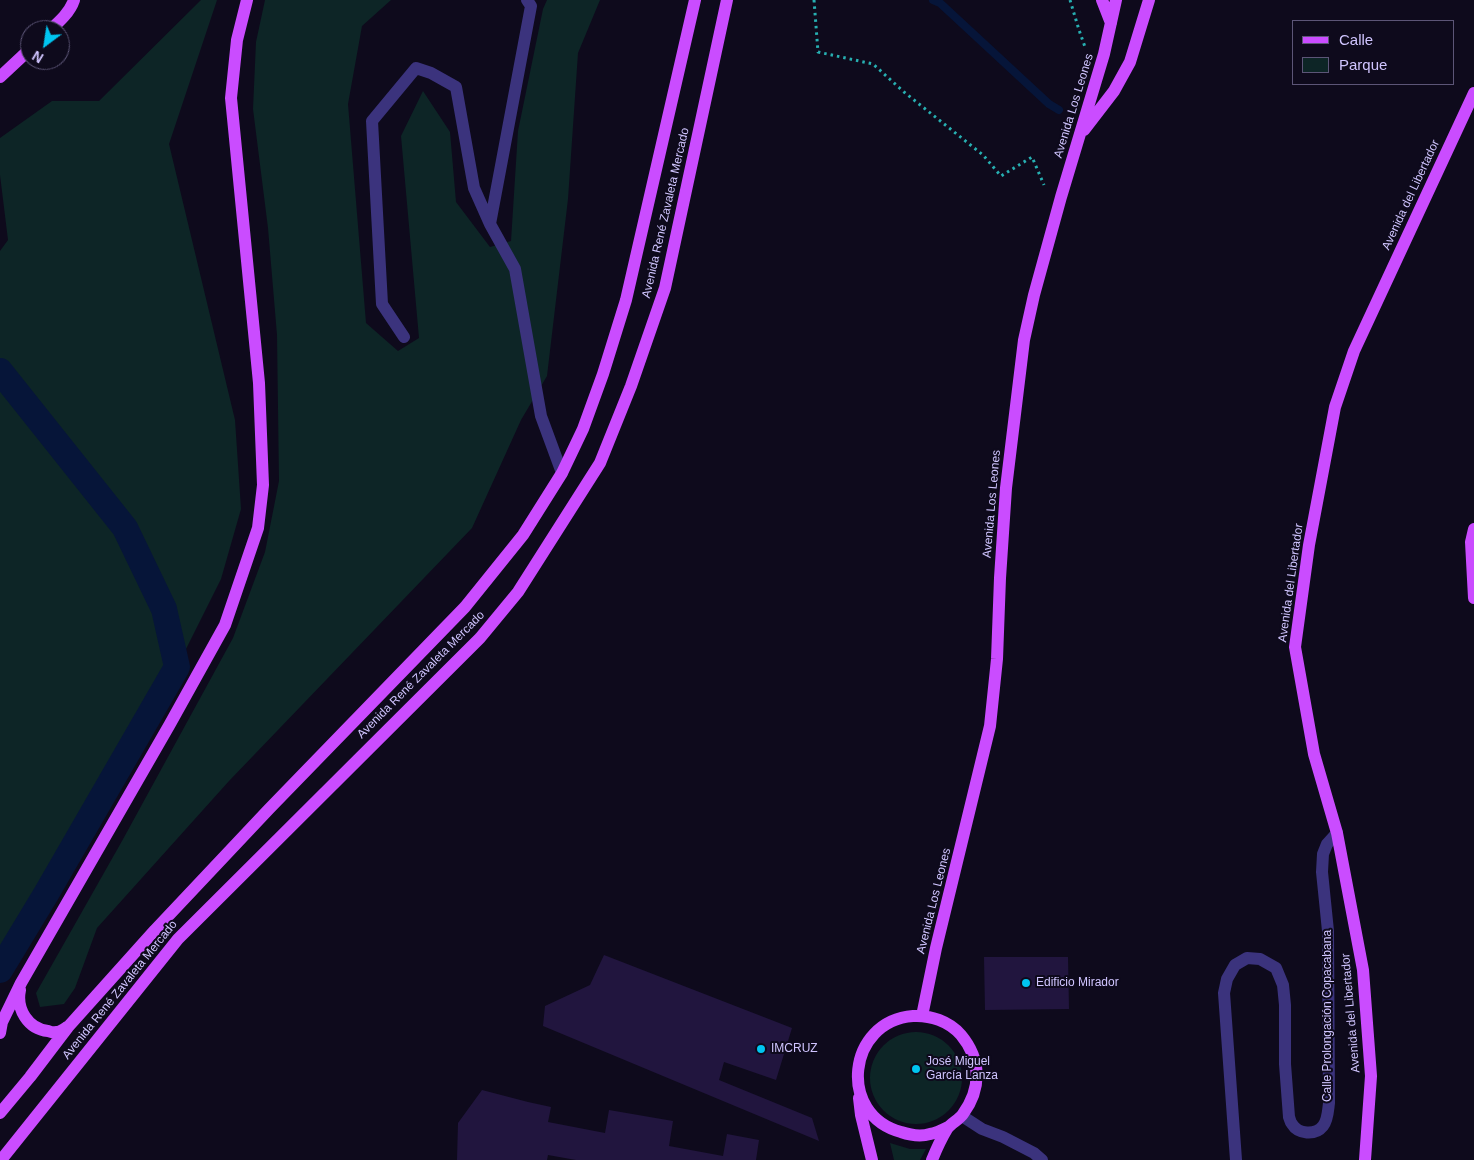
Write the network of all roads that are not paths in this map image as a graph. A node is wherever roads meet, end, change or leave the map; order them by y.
1 (74, 0) edge
2 (247, 0) edge
3 (695, 0) edge
4 (727, 0) edge
5 (1102, 0) edge
6 (1116, 0) edge
7 (1149, 0) edge
8 (530, 2) edge
9 (62, 20) edge
10 (1111, 23) junction
11 (20, 58) edge
12 (0, 77) edge
13 (1474, 93) edge
14 (1080, 136) junction
15 (490, 224) junction
16 (404, 336) dead end
17 (562, 473) junction
18 (1474, 528) edge
19 (1474, 598) edge
20 (1337, 833) junction
21 (21, 983) junction
22 (922, 1016) junction
23 (68, 1027) junction
24 (0, 1033) edge
25 (859, 1090) junction
26 (0, 1114) edge
27 (962, 1116) junction
28 (948, 1128) junction
29 (1, 1160) edge
30 (872, 1160) edge
31 (932, 1160) edge
32 (1042, 1160) edge
33 (1236, 1160) edge
34 (1365, 1160) edge

1 - 9 main road
2 - 21 main road
3 - 17 main road, Avenida René Zavaleta Mercado
4 - 29 main road, Avenida René Zavaleta Mercado
5 - 10 main road
6 - 10 main road, Avenida Los Leones
7 - 14 main road
8 - 15 street
10 - 14 main road, Avenida Los Leones
11 - 12 main road
13 - 20 main road, Avenida del Libertador
14 - 22 main road, Avenida Los Leones
15 - 16 street
15 - 17 street
17 - 23 main road, Avenida René Zavaleta Mercado
18 - 19 main road
20 - 33 street, Calle Prolongación Copacabana
20 - 34 main road, Avenida del Libertador
21 - 23 main road
21 - 24 main road
22 - 25 main road
22 - 27 main road
23 - 26 main road, Avenida René Zavaleta Mercado
25 - 28 main road
25 - 30 main road
27 - 28 main road
27 - 32 street
28 - 31 main road

